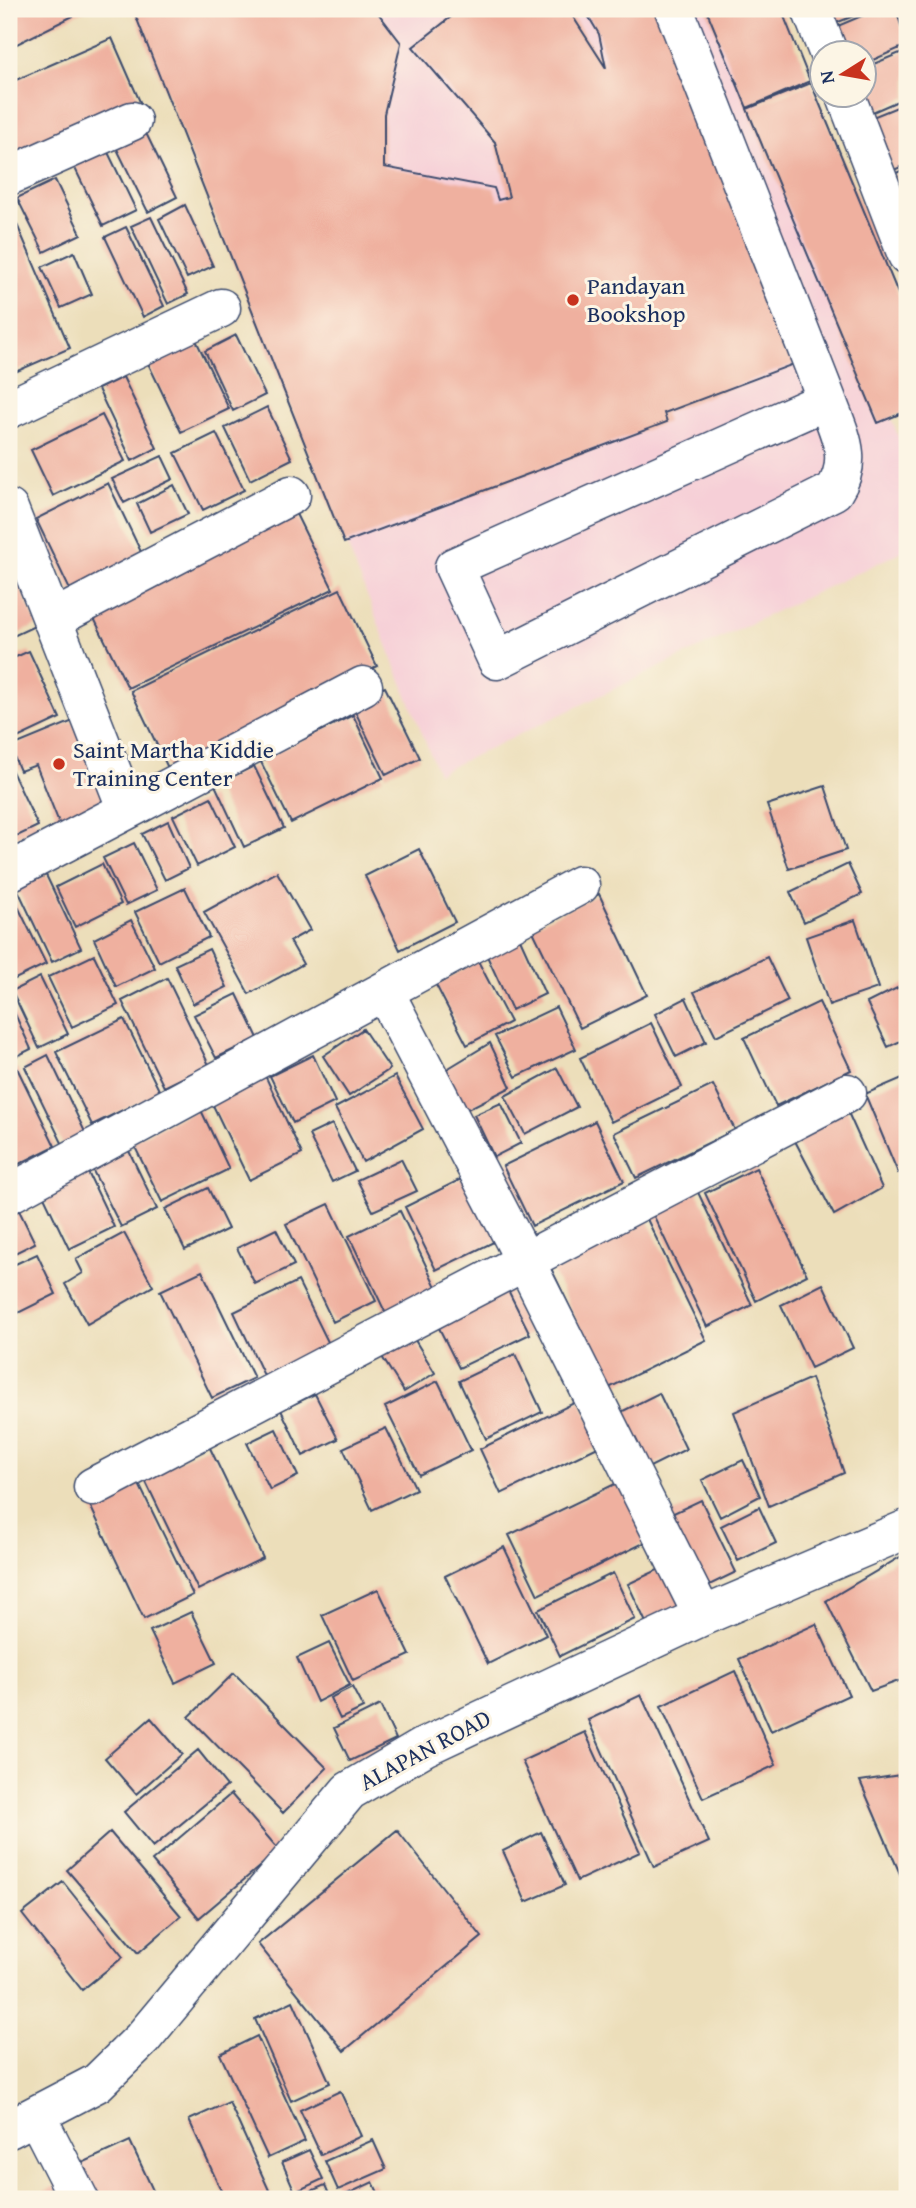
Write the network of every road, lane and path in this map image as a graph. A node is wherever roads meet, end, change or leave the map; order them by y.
1 (674, 9) edge
2 (811, 9) edge
3 (822, 38) edge
4 (850, 108) edge
5 (132, 121) dead end
6 (9, 176) edge
7 (907, 255) edge
8 (220, 308) dead end
9 (827, 400) junction
10 (9, 409) edge
11 (292, 495) dead end
12 (9, 509) edge
13 (52, 620) junction
14 (363, 686) dead end
15 (127, 810) junction
16 (9, 872) edge
17 (580, 885) dead end
18 (384, 991) junction
19 (847, 1093) dead end
20 (9, 1194) edge
21 (524, 1259) junction
22 (93, 1487) dead end
23 (907, 1530) edge
24 (703, 1616) junction
25 (23, 2123) edge
26 (79, 2199) edge

1 - 9 street
2 - 3 street
4 - 7 street
5 - 6 street
8 - 10 street
9 - 9 street
11 - 13 street
12 - 13 street
13 - 15 street
14 - 15 street
15 - 16 street
17 - 18 street
18 - 20 street
18 - 21 street
19 - 21 street
21 - 22 street
21 - 24 street
23 - 24 street, ALAPAN ROAD
24 - 25 street, ALAPAN ROAD
25 - 26 street

